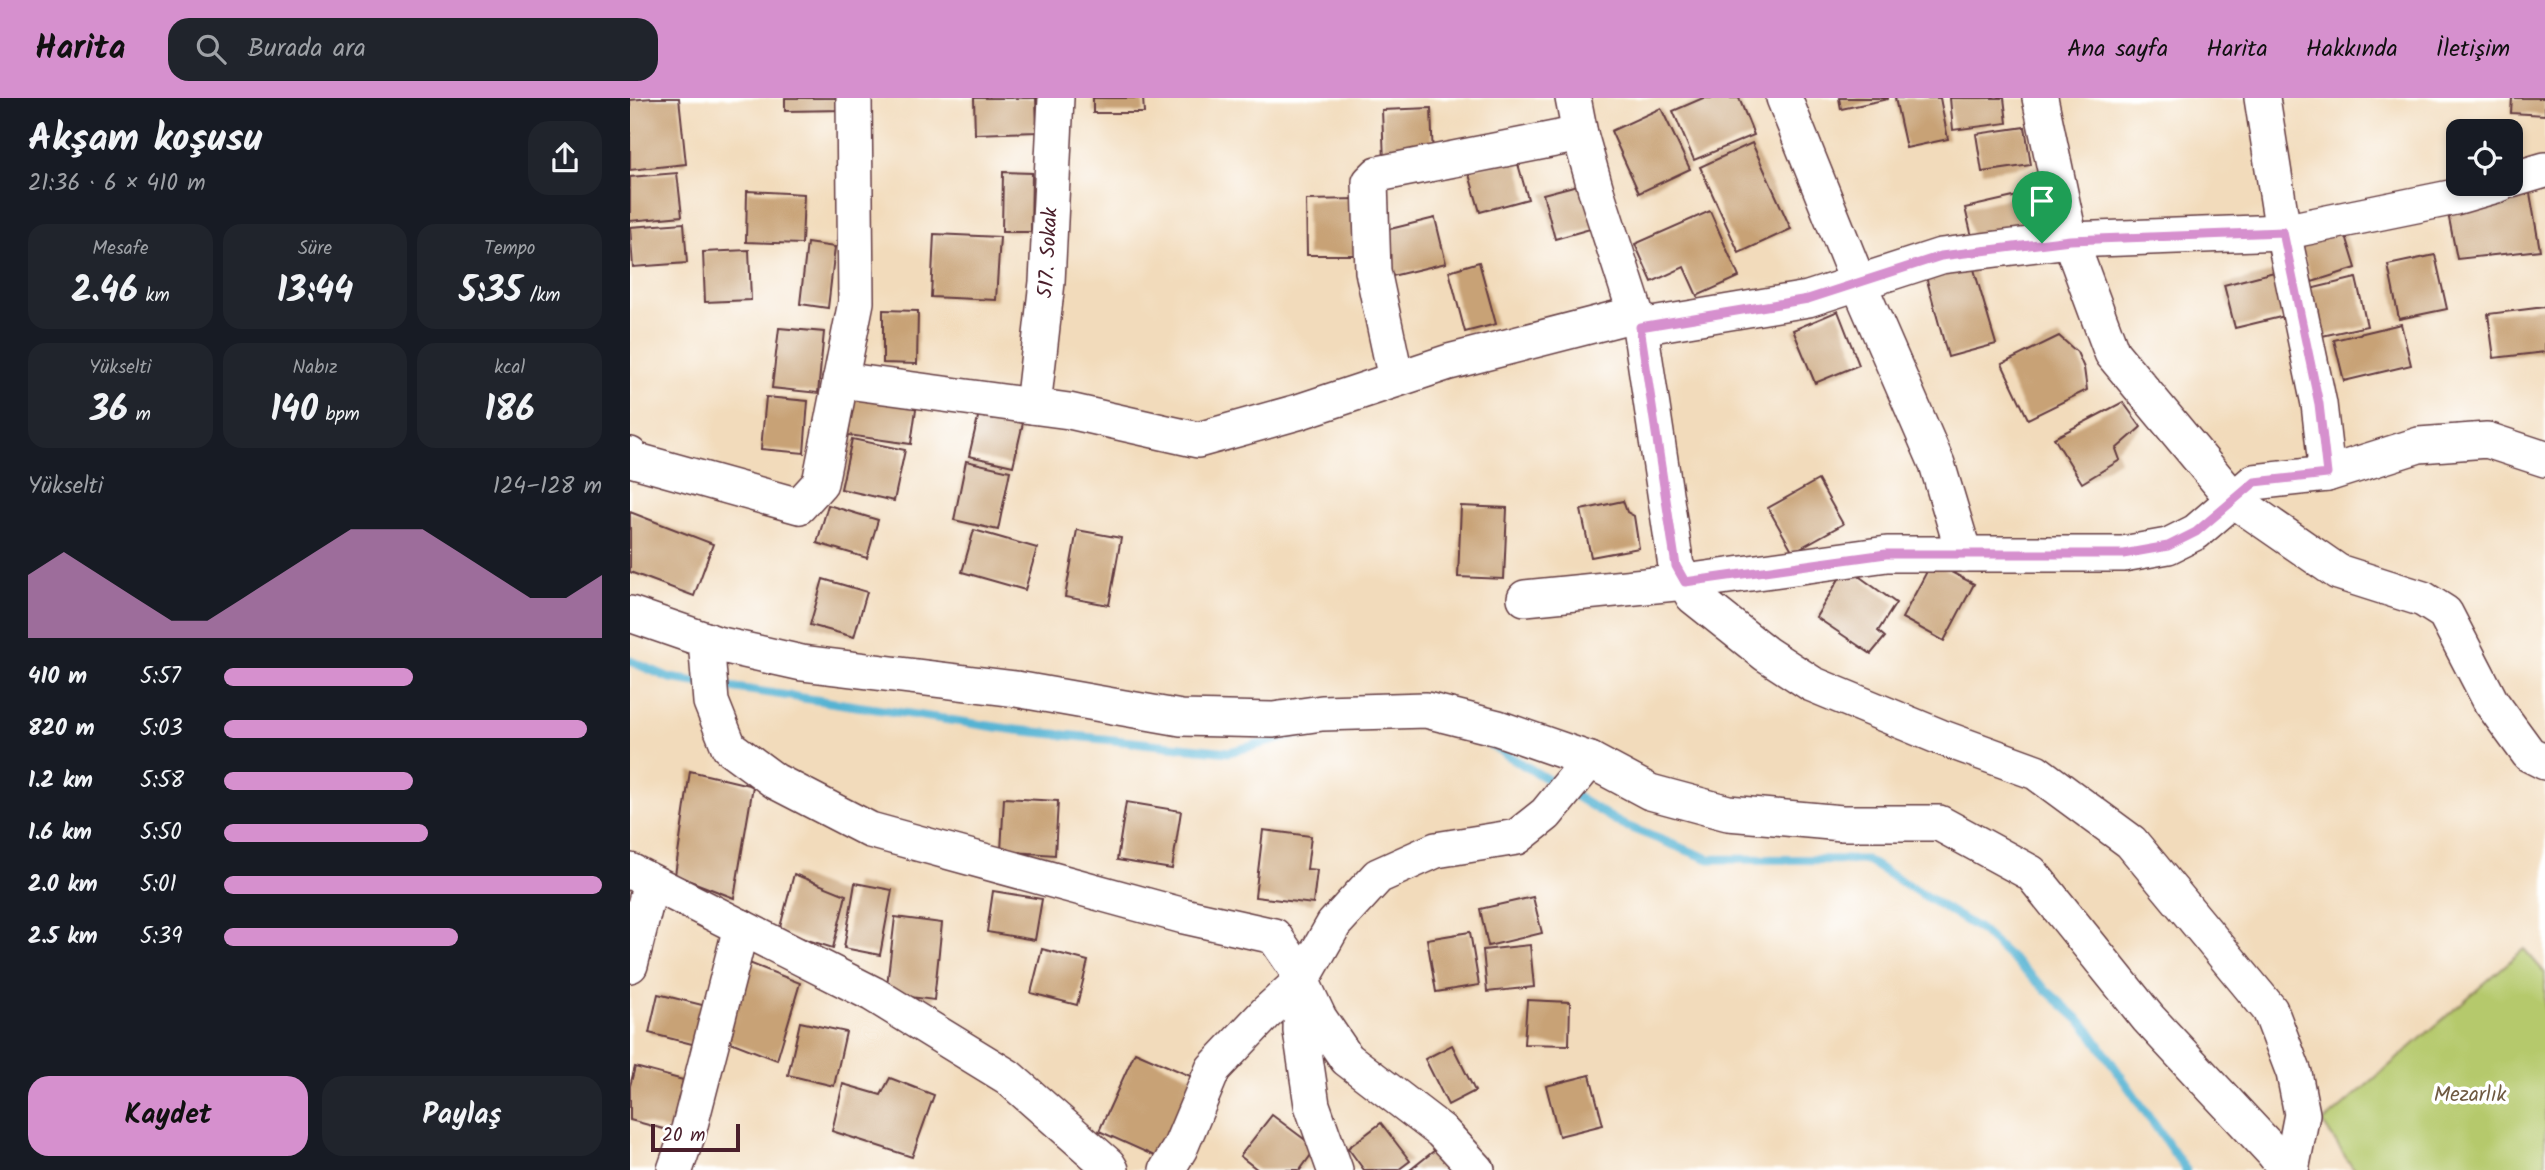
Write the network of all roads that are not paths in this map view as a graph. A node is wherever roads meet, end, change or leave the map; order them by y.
1 (854, 98) edge
2 (1056, 98) edge
3 (1573, 98) edge
4 (1784, 98) edge
5 (2040, 98) edge
6 (2262, 98) edge
7 (1580, 134) junction
8 (2545, 170) edge
9 (2523, 176) edge
10 (2458, 196) edge
11 (2283, 232) junction
12 (2070, 240) junction
13 (1858, 282) junction
14 (1637, 321) junction
15 (1396, 379) junction
16 (840, 380) junction
17 (1033, 406) junction
18 (631, 459) edge
19 (2545, 459) edge
20 (2327, 474) junction
21 (2234, 500) junction
22 (1964, 554) junction
23 (1685, 582) junction
24 (1525, 598) dead end
25 (630, 614) edge
26 (706, 640) junction
27 (2545, 762) edge
28 (1583, 767) junction
29 (640, 876) edge
30 (741, 927) junction
31 (630, 965) edge
32 (1302, 981) junction
33 (675, 1170) edge
34 (1111, 1170) edge
35 (1167, 1170) edge
36 (1335, 1170) edge
37 (1477, 1170) edge
38 (2289, 1170) edge

1 - 16 street
2 - 17 street, 517. Sokak
3 - 7 street
4 - 13 street
5 - 12 street
6 - 11 street
7 - 14 street
7 - 15 street
8 - 9 street
10 - 11 street
11 - 12 street
11 - 20 street
12 - 13 street
12 - 21 street
13 - 14 street
13 - 22 street
14 - 15 street
14 - 23 street
15 - 17 street
16 - 17 street
16 - 18 street
19 - 20 street
20 - 21 street
21 - 22 street
21 - 27 street
22 - 23 street
23 - 24 street
23 - 38 street
25 - 26 street
26 - 28 street
26 - 32 street
28 - 32 street
28 - 38 street
29 - 30 street
29 - 31 street
30 - 33 street
30 - 34 street
32 - 35 street
32 - 36 street
32 - 37 street

